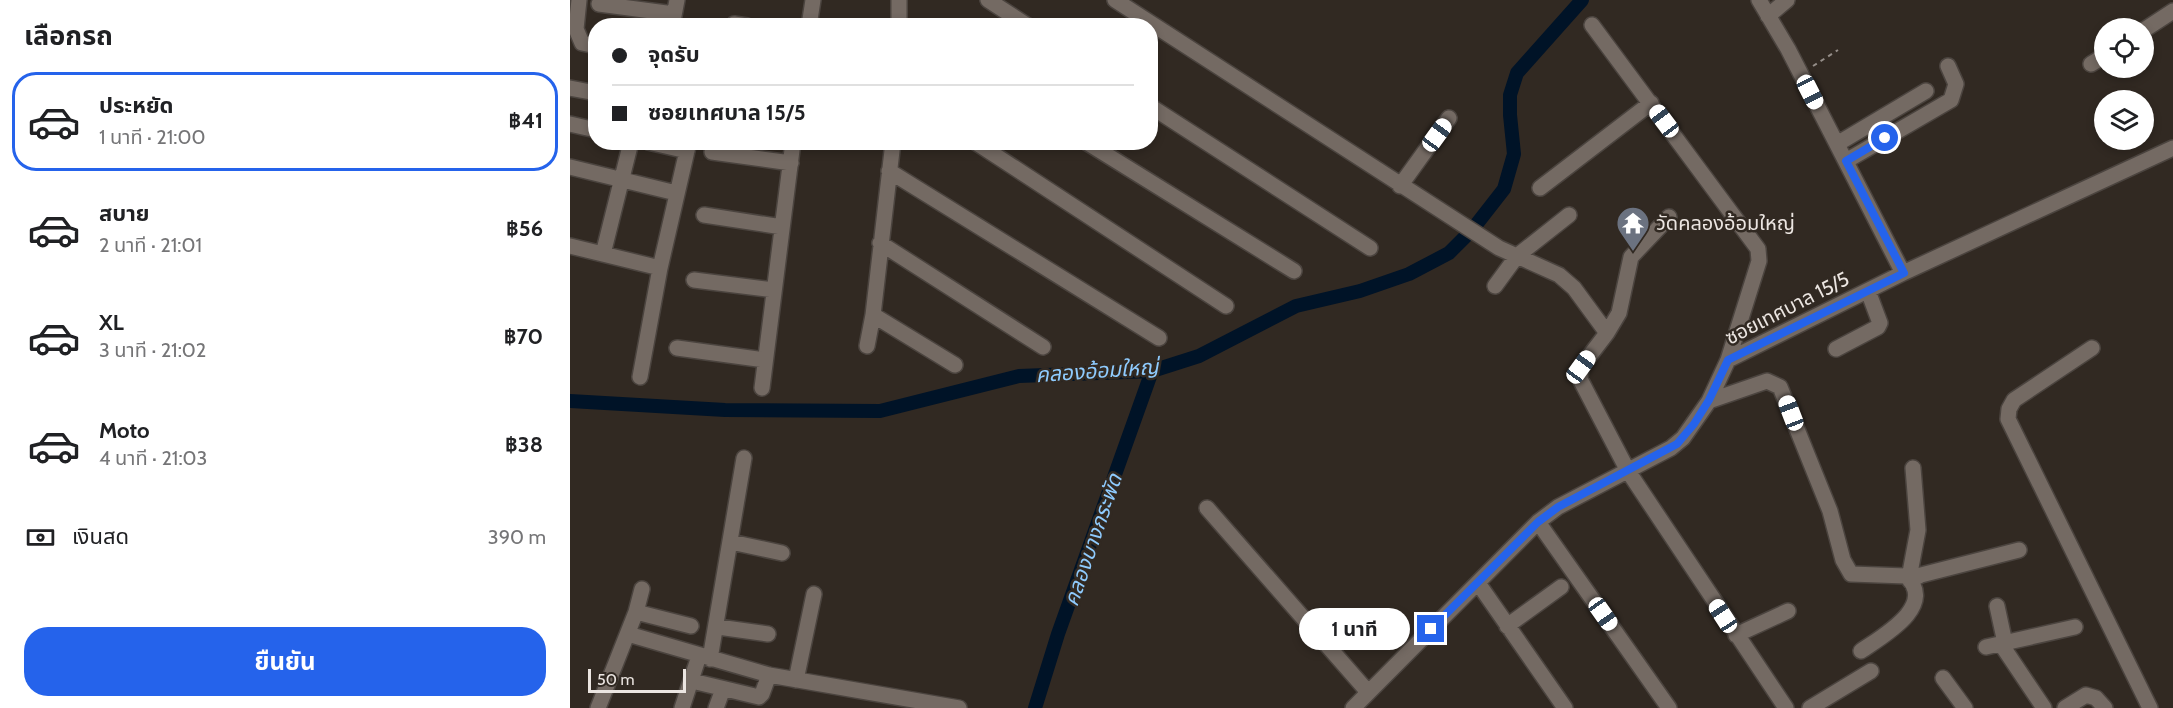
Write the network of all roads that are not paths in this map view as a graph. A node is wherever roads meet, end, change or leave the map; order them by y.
1 (579, 0) edge
2 (813, 0) edge
3 (899, 0) edge
4 (988, 0) edge
5 (1115, 0) edge
6 (1759, 0) edge
7 (1786, 0) edge
8 (599, 4) dead end
9 (2173, 12) edge
10 (674, 13) edge
11 (573, 15) edge
12 (1768, 16) junction
13 (810, 18) edge
14 (898, 18) edge
15 (1016, 18) edge
16 (1143, 18) edge
17 (2154, 24) edge
18 (1592, 25) dead end
19 (1158, 28) edge
20 (588, 44) edge
21 (2094, 62) edge
22 (2091, 64) dead end
23 (1948, 66) dead end
24 (570, 88) edge
25 (588, 91) edge
26 (1926, 91) dead end
27 (1651, 103) junction
28 (1158, 111) edge
29 (1449, 118) dead end
30 (570, 124) edge
31 (588, 128) edge
32 (1837, 144) junction
33 (2173, 148) edge
34 (629, 150) edge
35 (687, 150) edge
36 (793, 150) edge
37 (892, 150) edge
38 (987, 150) edge
39 (1099, 150) edge
40 (712, 152) dead end
41 (1846, 161) junction
42 (791, 163) junction
43 (570, 167) edge
44 (889, 171) junction
45 (622, 180) junction
46 (1400, 186) junction
47 (1540, 188) dead end
48 (676, 193) junction
49 (704, 215) dead end
50 (1569, 215) dead end
51 (1669, 217) dead end
52 (782, 227) junction
53 (880, 243) junction
54 (570, 246) edge
55 (1370, 248) dead end
56 (603, 254) junction
57 (1517, 256) junction
58 (660, 268) junction
59 (1294, 272) dead end
60 (1904, 273) junction
61 (694, 280) dead end
62 (1495, 286) dead end
63 (774, 290) junction
64 (1868, 291) junction
65 (1226, 306) dead end
66 (873, 315) junction
67 (1607, 333) junction
68 (1159, 338) dead end
69 (867, 346) dead end
70 (1043, 347) dead end
71 (677, 348) dead end
72 (2092, 348) dead end
73 (1836, 349) dead end
74 (765, 360) junction
75 (1728, 360) junction
76 (955, 365) dead end
77 (640, 377) dead end
78 (762, 388) dead end
79 (1709, 400) junction
80 (744, 458) dead end
81 (1914, 468) dead end
82 (1628, 471) junction
83 (1208, 508) dead end
84 (1538, 522) junction
85 (731, 542) junction
86 (2019, 550) dead end
87 (782, 553) dead end
88 (1910, 579) junction
89 (1478, 583) junction
90 (1561, 587) dead end
91 (642, 589) dead end
92 (814, 594) dead end
93 (1997, 606) dead end
94 (1788, 611) dead end
95 (636, 612) junction
96 (691, 626) dead end
97 (1507, 626) junction
98 (718, 627) junction
99 (2075, 627) dead end
100 (628, 634) junction
101 (768, 634) dead end
102 (1736, 635) junction
103 (1998, 645) junction
104 (1861, 651) dead end
105 (705, 658) junction
106 (1871, 671) dead end
107 (769, 675) junction
108 (1943, 678) dead end
109 (796, 680) junction
110 (692, 681) junction
111 (723, 689) junction
112 (1368, 692) junction
113 (603, 707) edge
114 (682, 708) edge
115 (716, 708) edge
116 (958, 708) edge
117 (1353, 708) edge
118 (1565, 708) edge
119 (1669, 708) edge
120 (1786, 708) edge
121 (1810, 708) edge
122 (1965, 708) edge
123 (2044, 708) edge
124 (2065, 708) edge
125 (2105, 708) edge
126 (2150, 708) edge

1 - 11 street
2 - 13 street
3 - 14 street
4 - 15 street
5 - 16 street
6 - 12 street
7 - 12 street
8 - 10 street
9 - 17 street
11 - 20 street
12 - 32 street
18 - 27 street
19 - 46 street
21 - 22 street
23 - 41 street
24 - 25 street
26 - 32 street
27 - 47 street
27 - 75 street
28 - 55 street
29 - 46 street
30 - 31 street
32 - 41 street
33 - 60 street, ซอยเทศบาล 15/5
34 - 45 street
35 - 48 street
36 - 42 street
37 - 44 street
38 - 65 street
39 - 59 street
40 - 42 street
41 - 60 street
42 - 52 street
43 - 45 street
44 - 53 street
44 - 68 street
45 - 48 street
45 - 56 street
46 - 57 street
48 - 58 street
49 - 52 street
50 - 57 street
51 - 67 street
52 - 63 street
53 - 66 street
53 - 70 street
54 - 56 street
56 - 58 street
57 - 62 street
57 - 67 street
58 - 77 street
60 - 64 street, ซอยเทศบาล 15/5
61 - 63 street
63 - 74 street
64 - 73 street
64 - 75 street, ซอยเทศบาล 15/5
66 - 69 street
66 - 76 street
67 - 82 street
71 - 74 street
72 - 126 street
74 - 78 street
75 - 79 street, ซอยเทศบาล 15/5
79 - 82 street, ซอยเทศบาล 15/5
79 - 88 street
80 - 85 street
81 - 88 street
82 - 84 street, ซอยเทศบาล 15/5
82 - 102 street
83 - 112 street
84 - 89 street, ซอยเทศบาล 15/5
84 - 119 street
85 - 87 street
85 - 98 street
86 - 88 street
88 - 104 street
89 - 97 street
89 - 112 street, ซอยเทศบาล 15/5
90 - 97 street
91 - 95 street
92 - 109 street
93 - 103 street
94 - 102 street
95 - 96 street
95 - 100 street
97 - 118 street
98 - 101 street
98 - 105 street
99 - 103 street
100 - 105 street
100 - 113 street
102 - 120 street
103 - 123 street
105 - 107 street
105 - 110 street
106 - 121 street
107 - 109 street
107 - 111 street
108 - 122 street
109 - 116 street
110 - 111 street
110 - 114 street
111 - 115 street
112 - 117 street, ซอยเทศบาล 15/5
124 - 125 street

